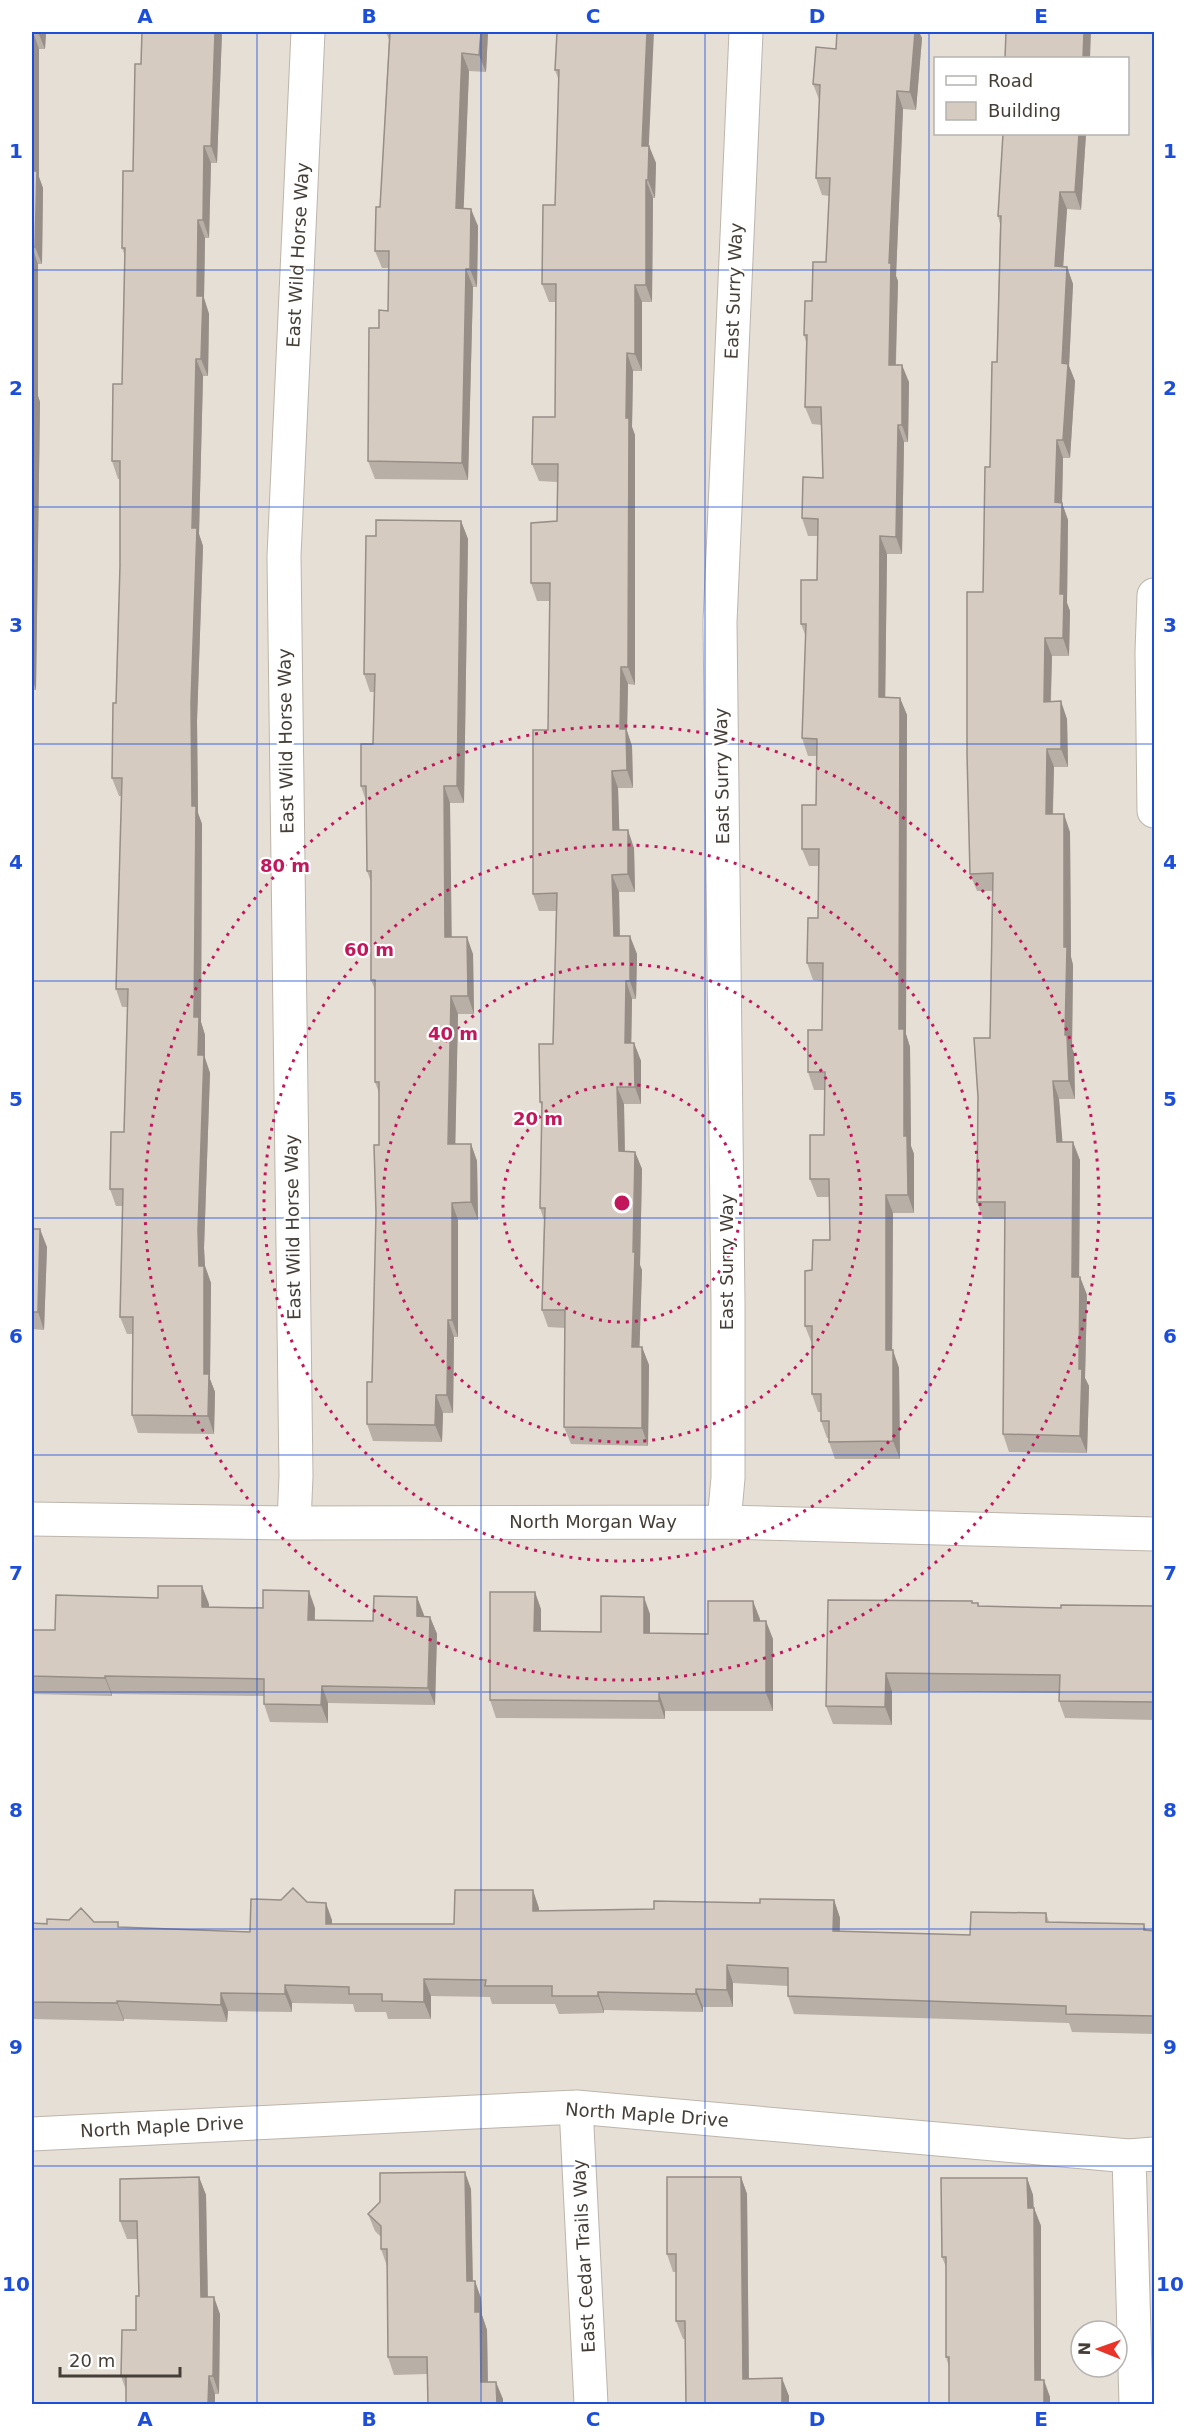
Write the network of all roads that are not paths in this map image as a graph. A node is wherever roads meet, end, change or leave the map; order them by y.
1 (308, 32) edge
2 (746, 32) edge
3 (1155, 595) edge
4 (1155, 811) edge
5 (32, 1519) edge
6 (724, 1522) junction
7 (294, 1523) junction
8 (1155, 1534) edge
9 (576, 2107) junction
10 (32, 2134) edge
11 (1142, 2155) edge
12 (591, 2404) edge
13 (1136, 2404) edge

1 - 7 street, East Wild Horse Way
2 - 6 street, East Surry Way
3 - 4 street
5 - 7 street, North Morgan Way
6 - 7 street, North Morgan Way
6 - 8 street, North Morgan Way
9 - 10 street, North Maple Drive
9 - 11 street, North Maple Drive
9 - 12 street, East Cedar Trails Way
11 - 13 street

